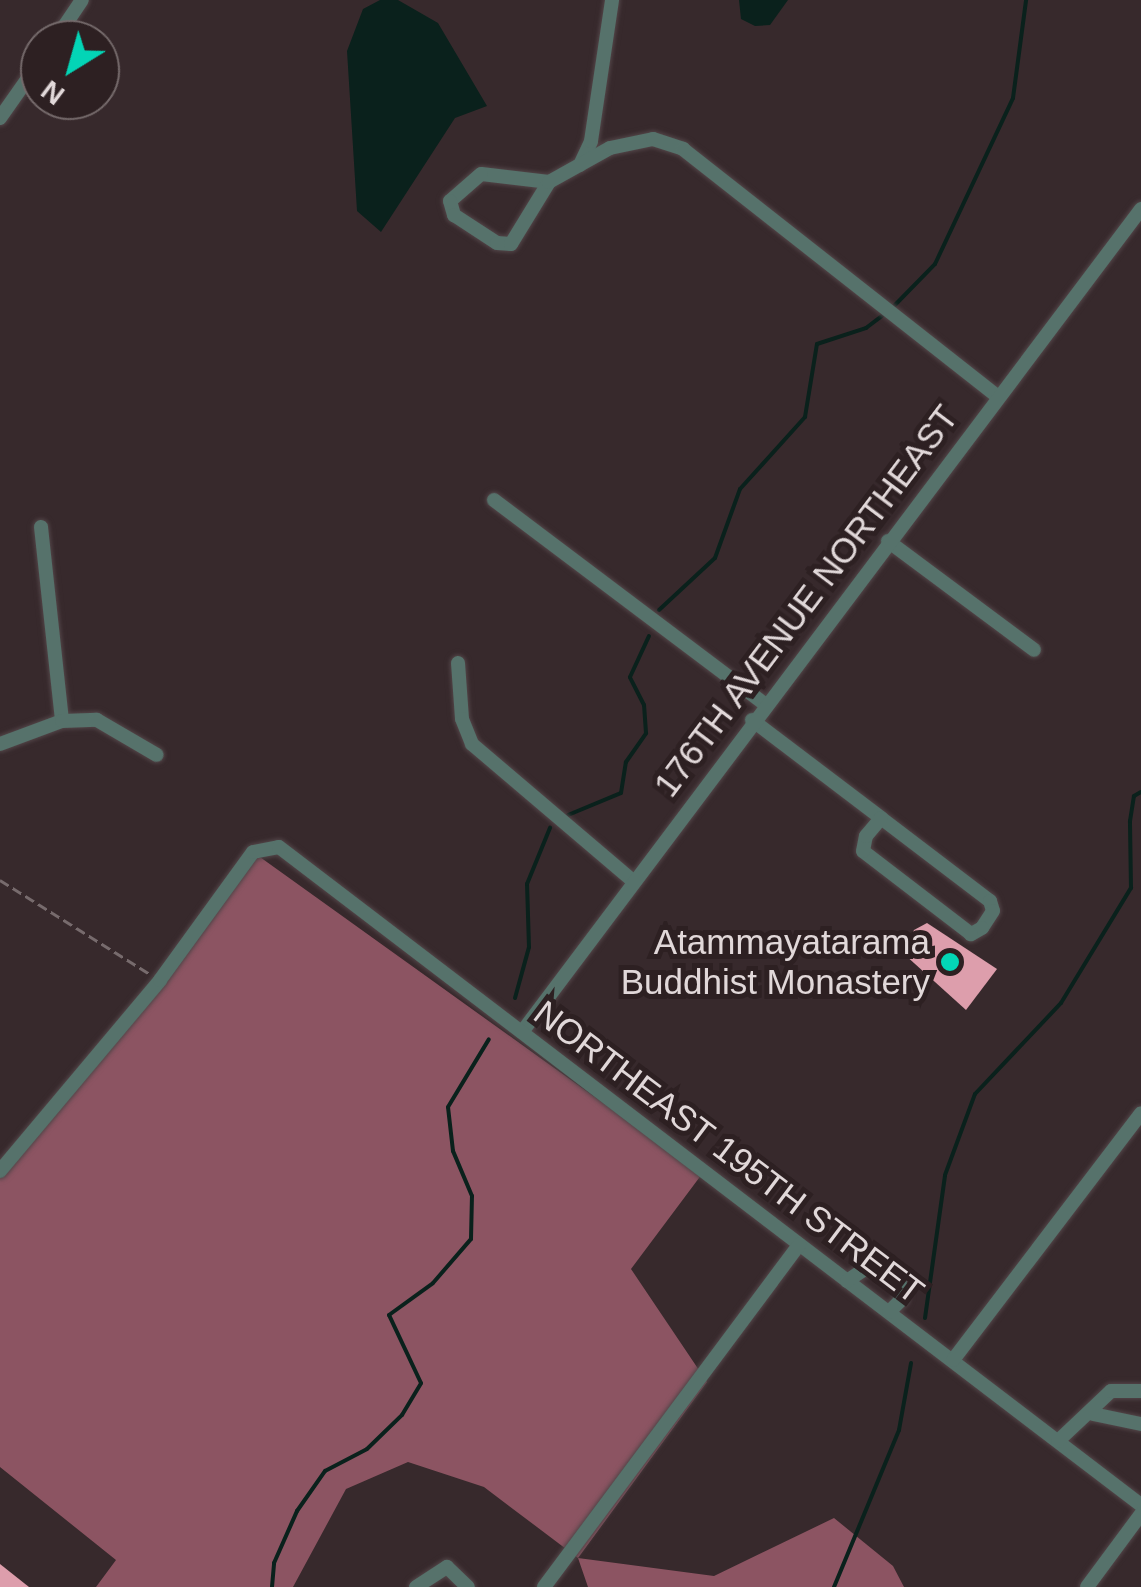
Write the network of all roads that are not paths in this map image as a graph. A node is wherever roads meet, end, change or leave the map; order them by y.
1 (612, 0) edge
2 (20, 90) edge
3 (0, 118) edge
4 (580, 165) junction
5 (550, 182) junction
6 (1141, 209) edge
7 (998, 397) junction
8 (494, 500) dead end
9 (41, 528) dead end
10 (888, 541) junction
11 (1034, 650) dead end
12 (458, 663) dead end
13 (765, 704) junction
14 (752, 720) junction
15 (62, 721) junction
16 (0, 744) edge
17 (157, 755) dead end
18 (881, 818) junction
19 (633, 881) junction
20 (522, 1032) junction
21 (1141, 1113) edge
22 (0, 1171) edge
23 (799, 1245) junction
24 (847, 1281) junction
25 (889, 1312) junction
26 (952, 1360) junction
27 (1141, 1391) edge
28 (1093, 1414) junction
29 (1141, 1424) edge
30 (1058, 1442) junction
31 (1141, 1505) edge
32 (1141, 1514) edge
33 (416, 1587) edge
34 (468, 1587) edge
35 (544, 1587) edge
36 (1087, 1587) edge

1 - 4 street
2 - 3 street
4 - 5 street
4 - 7 street
5 - 5 street
6 - 7 street, 176TH AVENUE NORTHEAST
7 - 10 street, 176TH AVENUE NORTHEAST
8 - 13 street
9 - 15 street
10 - 11 street
10 - 13 street, 176TH AVENUE NORTHEAST
12 - 19 street
13 - 14 street, 176TH AVENUE NORTHEAST
14 - 18 street
14 - 19 street, 176TH AVENUE NORTHEAST
15 - 16 street
15 - 17 street
18 - 18 street
19 - 20 street, 176TH AVENUE NORTHEAST
20 - 22 street, NORTHEAST 195TH STREET
20 - 23 street, NORTHEAST 195TH STREET
21 - 26 street
23 - 24 street, NORTHEAST 195TH STREET
23 - 35 street
24 - 25 street, NORTHEAST 195TH STREET
24 - 25 street
25 - 26 street, NORTHEAST 195TH STREET
26 - 30 street, NORTHEAST 195TH STREET
27 - 28 street
28 - 29 street
28 - 30 street
30 - 31 street, NORTHEAST 195TH STREET
32 - 36 street
33 - 34 street

